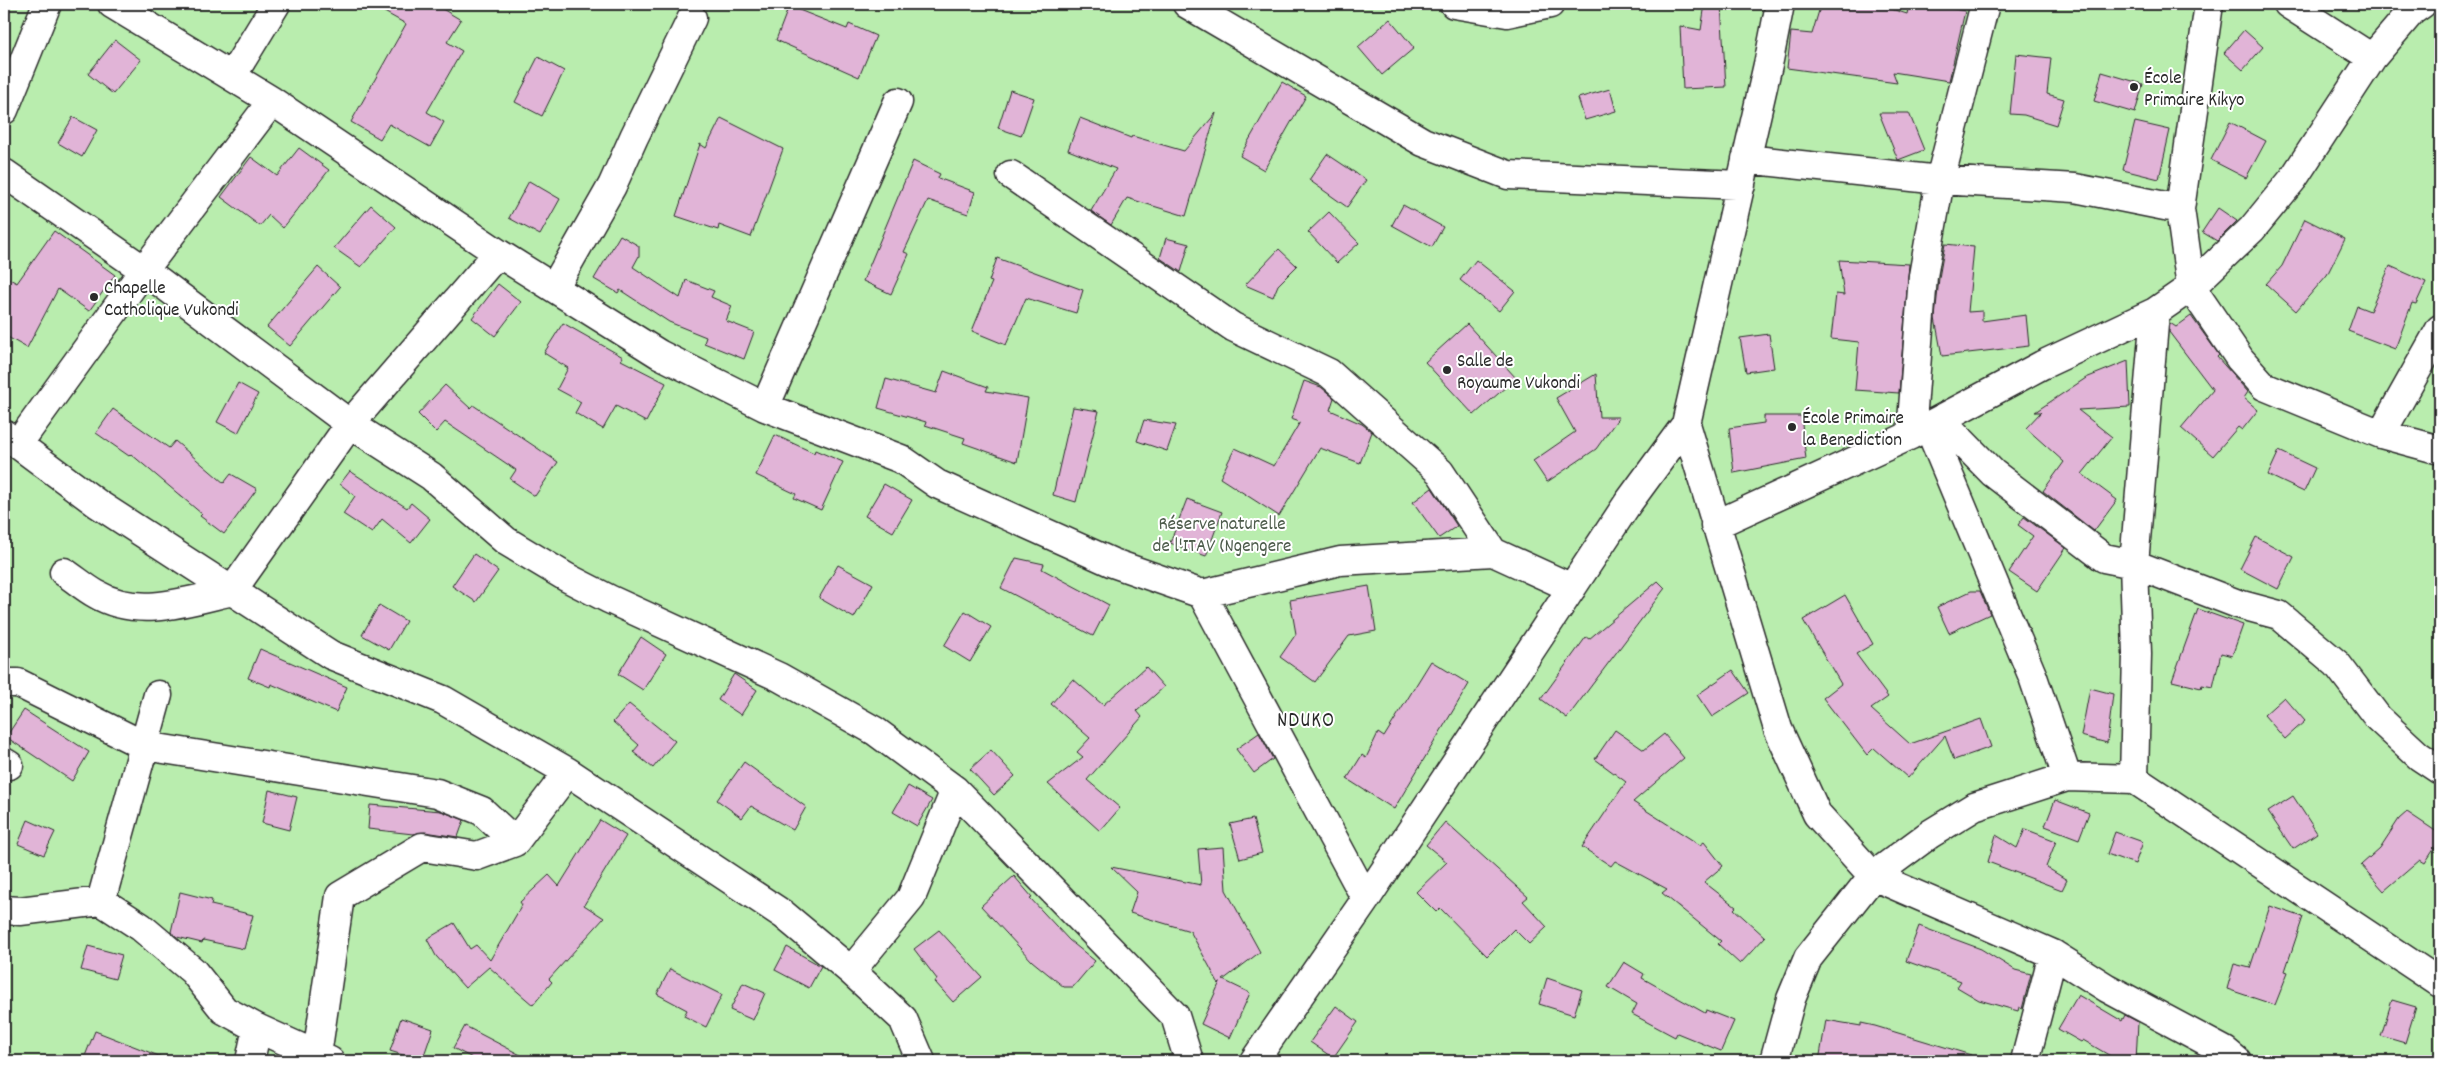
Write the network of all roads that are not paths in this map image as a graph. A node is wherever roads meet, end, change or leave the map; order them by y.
1 (47, 4) edge
2 (112, 4) edge
3 (276, 4) edge
4 (1187, 4) edge
5 (1454, 4) edge
6 (1550, 4) edge
7 (1780, 4) edge
8 (1985, 4) edge
9 (2209, 4) edge
10 (2288, 4) edge
11 (2422, 4) edge
12 (692, 18) dead end
13 (2372, 58) junction
14 (232, 76) junction
15 (272, 101) junction
16 (898, 102) dead end
17 (4, 110) edge
18 (1743, 172) junction
19 (4, 173) edge
20 (1011, 175) dead end
21 (1940, 180) junction
22 (2180, 209) junction
23 (498, 253) junction
24 (144, 270) junction
25 (2191, 287) junction
26 (554, 288) junction
27 (2156, 312) junction
28 (2440, 329) edge
29 (765, 407) junction
30 (350, 424) junction
31 (1686, 424) junction
32 (1927, 427) junction
33 (2381, 434) junction
34 (11, 439) edge
35 (2440, 450) edge
36 (1715, 526) junction
37 (1493, 552) junction
38 (2134, 564) junction
39 (64, 572) dead end
40 (1572, 588) junction
41 (232, 591) junction
42 (1202, 594) junction
43 (4, 683) edge
44 (158, 695) dead end
45 (145, 746) junction
46 (2440, 770) edge
47 (568, 772) junction
48 (2067, 777) junction
49 (2134, 779) junction
50 (955, 790) junction
51 (515, 842) junction
52 (1873, 876) junction
53 (1366, 899) junction
54 (100, 901) junction
55 (4, 910) edge
56 (2053, 954) junction
57 (851, 971) junction
58 (2440, 983) edge
59 (257, 1028) junction
60 (323, 1058) edge
61 (250, 1061) edge
62 (921, 1061) edge
63 (1189, 1061) edge
64 (1254, 1061) edge
65 (1774, 1061) edge
66 (2024, 1061) edge
67 (2237, 1061) edge

1 - 17 street
2 - 14 street
3 - 14 street
4 - 18 street
5 - 6 street
7 - 18 street
8 - 21 street
9 - 22 street
10 - 13 street
11 - 13 street
12 - 26 street
13 - 25 street
14 - 15 street
15 - 23 street
15 - 24 street
16 - 29 street
18 - 21 street
18 - 31 street
19 - 24 street
20 - 37 street
21 - 22 street
21 - 32 street
22 - 25 street
23 - 26 street
23 - 30 street
24 - 30 street
24 - 34 street
25 - 27 street
25 - 33 street
26 - 29 street
27 - 32 street
27 - 38 street
28 - 33 street
29 - 42 street
30 - 41 street
30 - 50 street
31 - 36 street
31 - 40 street
32 - 36 street
32 - 38 street
32 - 48 street
33 - 35 street
34 - 41 street
36 - 52 street
37 - 40 street
37 - 42 street
38 - 46 street
38 - 49 street
39 - 41 street
40 - 53 street
41 - 47 street
42 - 53 street
43 - 45 street
44 - 45 street
45 - 51 street
45 - 54 street
47 - 51 street
47 - 57 street
48 - 49 street
48 - 52 street
49 - 58 street
50 - 57 street
50 - 63 street
51 - 60 street
52 - 56 street
52 - 65 street
53 - 64 street
54 - 55 street
54 - 59 street
56 - 66 street
56 - 67 street
57 - 62 street
59 - 60 street
59 - 61 street

